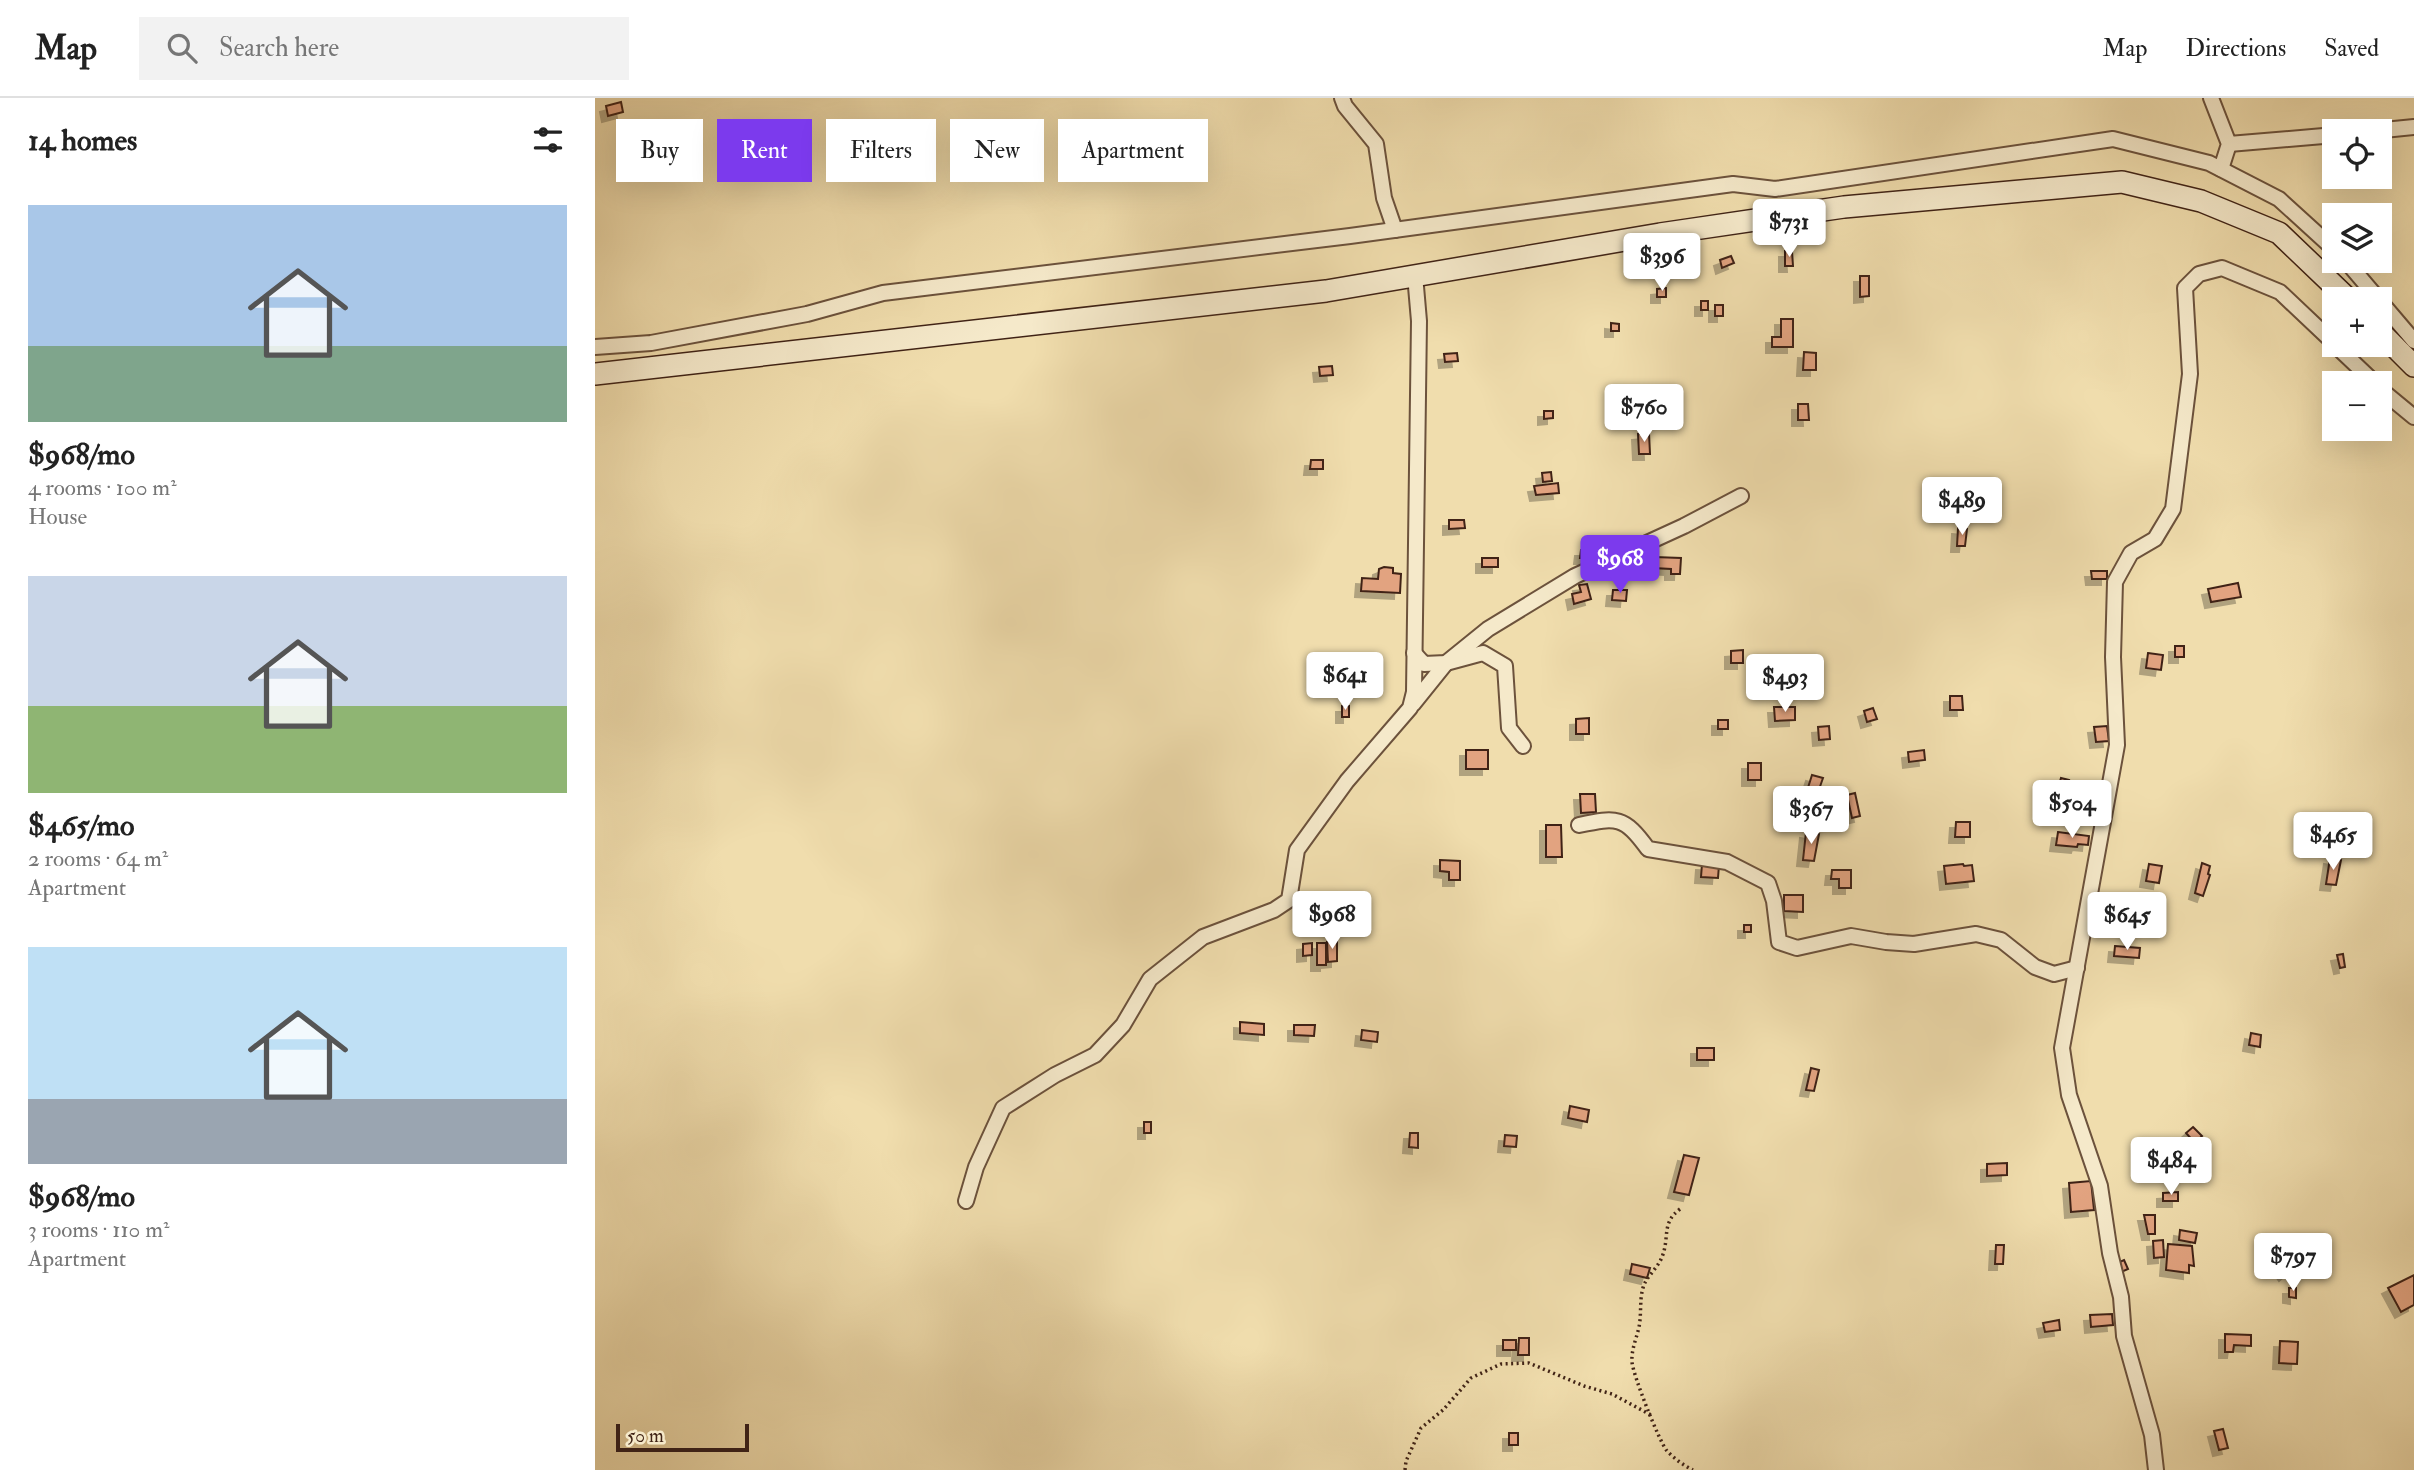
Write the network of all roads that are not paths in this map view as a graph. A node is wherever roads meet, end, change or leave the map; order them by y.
1 (1342, 98) edge
2 (2211, 98) edge
3 (2414, 127) edge
4 (2392, 129) edge
5 (2322, 136) edge
6 (2229, 144) junction
7 (2221, 169) junction
8 (1395, 230) junction
9 (2322, 238) edge
10 (2356, 273) edge
11 (1415, 275) junction
12 (2335, 287) edge
13 (2322, 332) edge
14 (2414, 341) edge
15 (2392, 344) edge
16 (595, 347) edge
17 (2348, 357) edge
18 (2414, 366) edge
19 (2362, 371) edge
20 (595, 374) edge
21 (2392, 398) edge
22 (2414, 417) edge
23 (1741, 496) dead end
24 (1414, 653) junction
25 (1446, 663) junction
26 (1410, 708) junction
27 (1523, 746) dead end
28 (1579, 825) dead end
29 (2077, 968) junction
30 (966, 1201) dead end
31 (2156, 1470) edge

1 - 8 street
2 - 6 street
3 - 4 street
5 - 6 street
6 - 7 street
7 - 8 street
7 - 9 street
8 - 16 street
10 - 14 street
11 - 12 street
11 - 20 street
11 - 24 street
13 - 29 street
15 - 18 street
17 - 19 street
21 - 22 street
23 - 25 street
24 - 25 street
24 - 26 street
25 - 26 street
25 - 27 street
26 - 30 street
28 - 29 street
29 - 31 street

